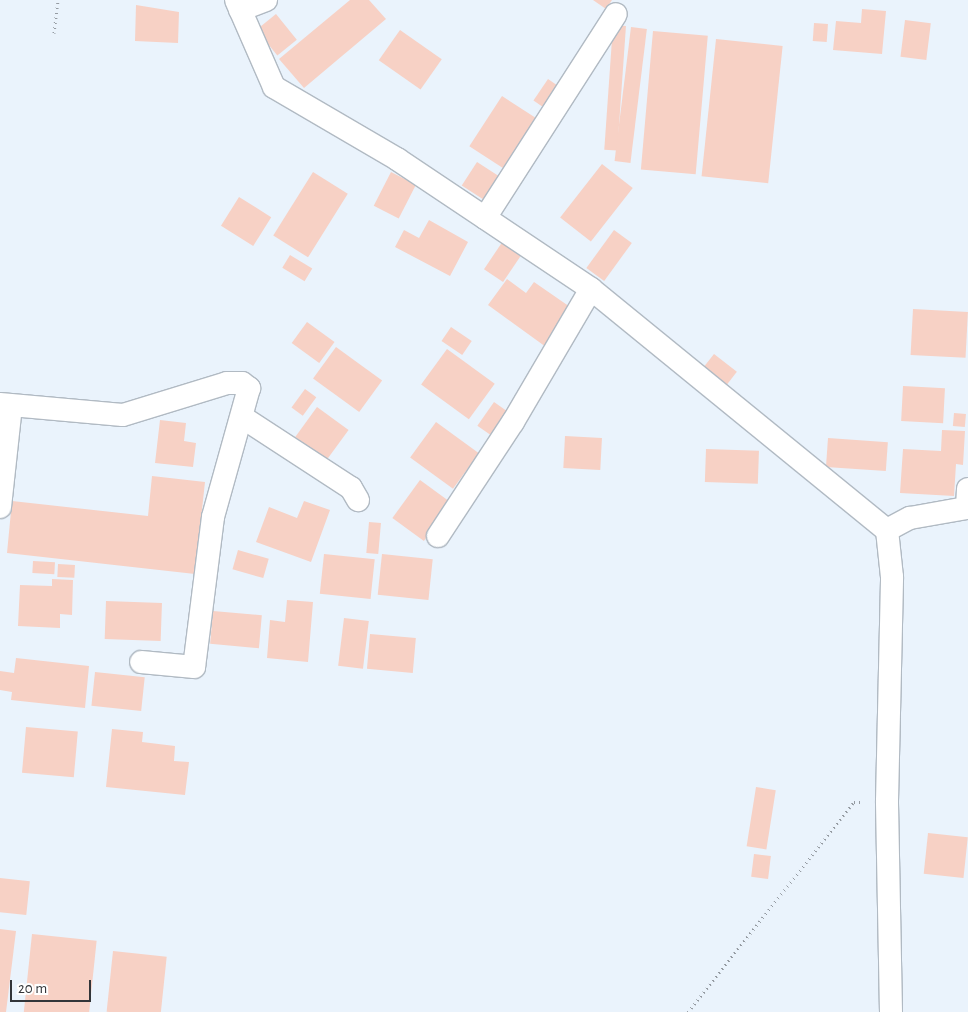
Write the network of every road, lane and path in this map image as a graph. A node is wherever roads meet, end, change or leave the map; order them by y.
1 (58, 0) edge
2 (266, 0) edge
3 (238, 5) edge
4 (616, 14) dead end
5 (54, 33) dead end
6 (485, 218) junction
7 (591, 289) junction
8 (5, 405) edge
9 (242, 417) junction
10 (968, 489) edge
11 (358, 500) dead end
12 (0, 507) edge
13 (968, 508) edge
14 (887, 530) junction
15 (438, 536) dead end
16 (141, 662) dead end
17 (887, 801) junction
18 (688, 1012) edge
19 (891, 1012) edge

1 - 5 path
2 - 3 street
3 - 6 street
4 - 6 street
6 - 7 street
7 - 14 street
7 - 15 street
8 - 9 street
8 - 12 street
9 - 11 street
9 - 16 street
10 - 13 street
13 - 14 street
14 - 17 street
17 - 18 path
17 - 19 street

